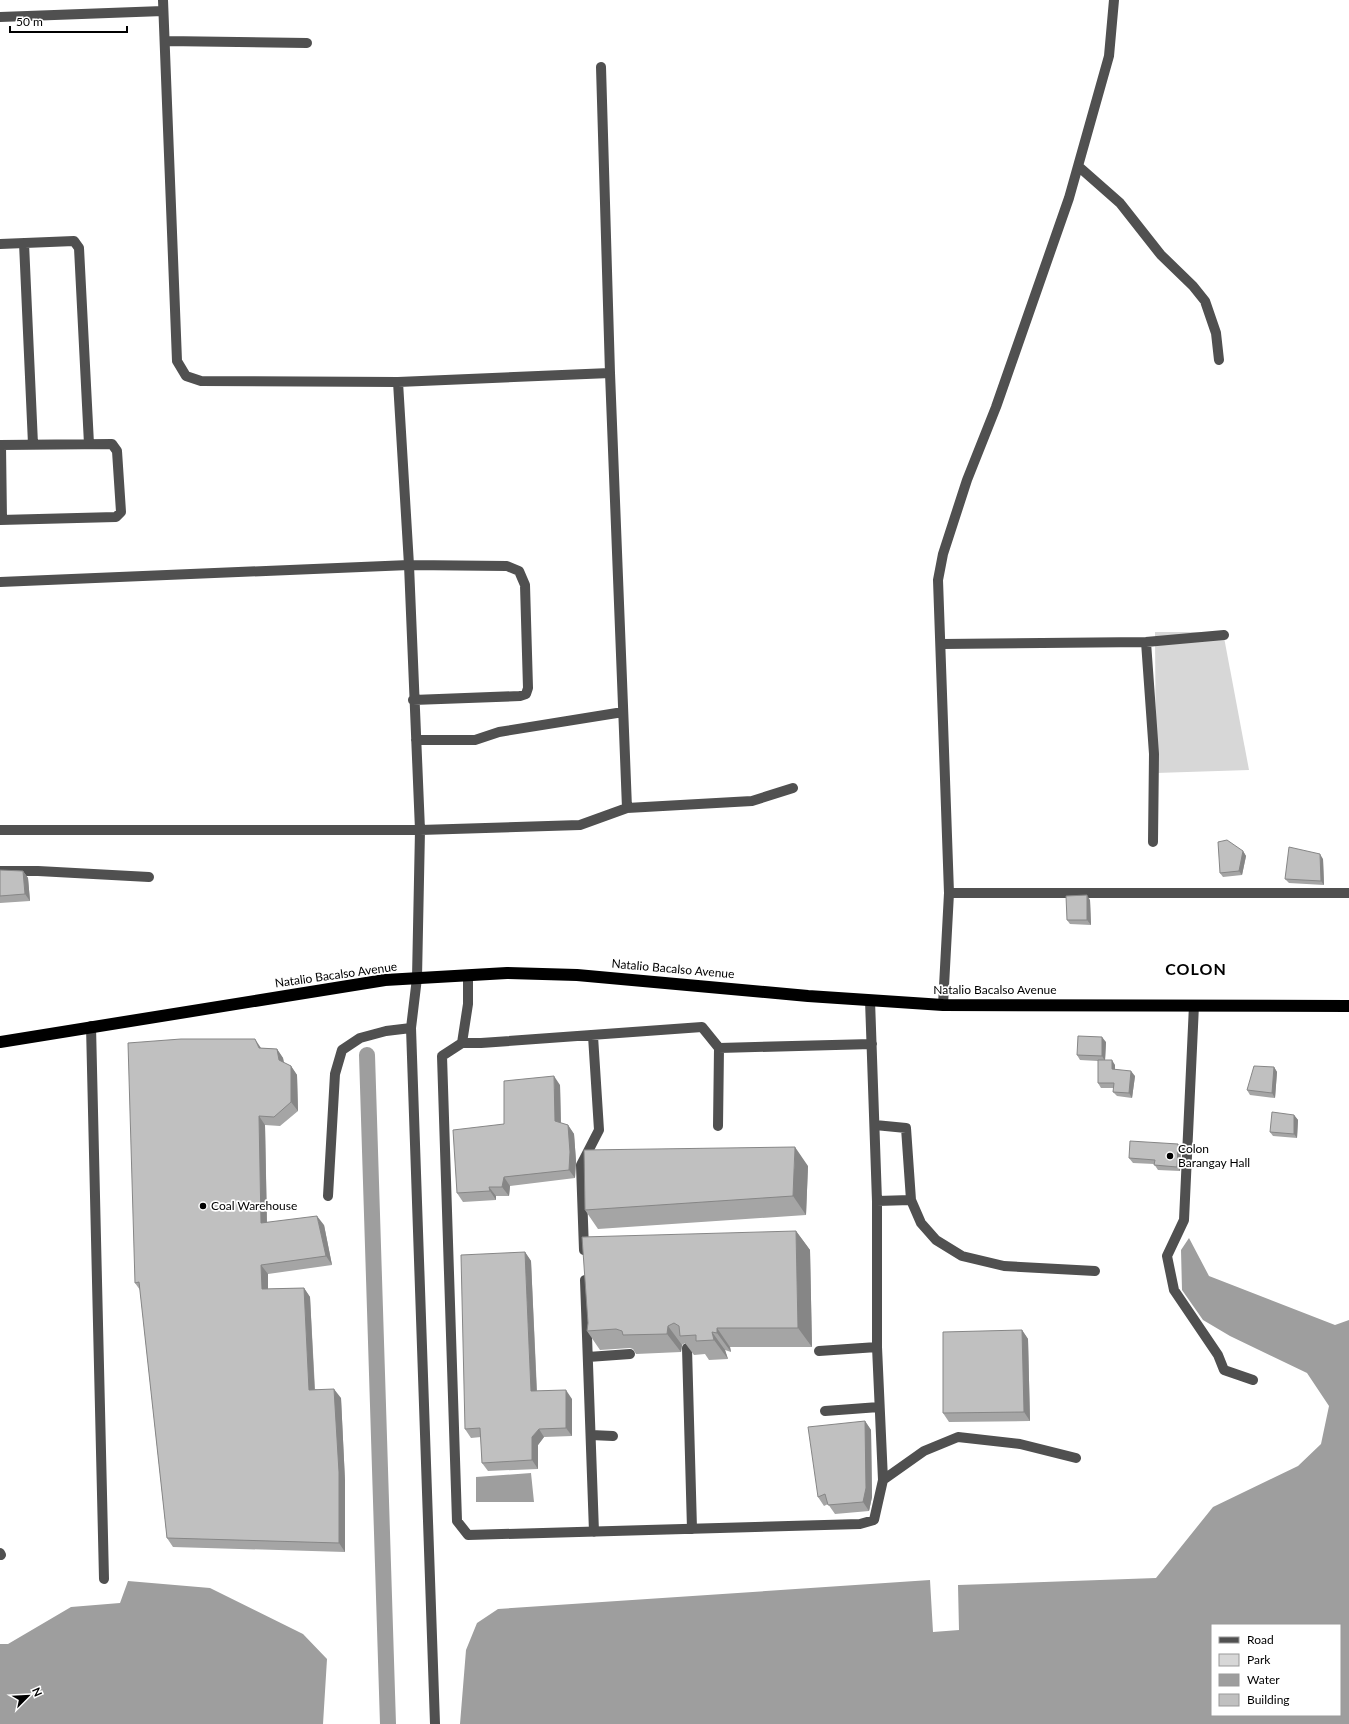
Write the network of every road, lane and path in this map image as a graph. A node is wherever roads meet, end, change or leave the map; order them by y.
1 (163, 0) edge
2 (1114, 0) edge
3 (163, 11) junction
4 (0, 17) edge
5 (164, 41) junction
6 (307, 43) dead end
7 (601, 67) dead end
8 (1078, 166) junction
9 (24, 243) junction
10 (0, 244) edge
11 (1219, 360) dead end
12 (610, 373) junction
13 (398, 382) junction
14 (33, 444) junction
15 (89, 444) junction
16 (1, 445) edge
17 (1, 520) edge
18 (409, 565) junction
19 (0, 582) edge
20 (1224, 635) dead end
21 (1146, 642) junction
22 (942, 644) junction
23 (413, 700) junction
24 (623, 712) junction
25 (416, 740) junction
26 (793, 788) dead end
27 (627, 808) junction
28 (0, 830) edge
29 (420, 830) junction
30 (1154, 842) dead end
31 (0, 871) edge
32 (149, 877) dead end
33 (949, 893) junction
34 (1349, 893) edge
35 (468, 975) junction
36 (418, 978) junction
37 (870, 1000) junction
38 (943, 1005) junction
39 (1194, 1005) junction
40 (1349, 1006) edge
41 (92, 1026) junction
42 (411, 1028) junction
43 (593, 1036) junction
44 (0, 1042) edge
45 (462, 1042) junction
46 (872, 1044) junction
47 (719, 1048) junction
48 (875, 1125) junction
49 (718, 1126) dead end
50 (328, 1196) dead end
51 (911, 1200) junction
52 (877, 1201) junction
53 (585, 1257) edge
54 (1095, 1272) dead end
55 (585, 1273) edge
56 (877, 1347) junction
57 (687, 1348) edge
58 (819, 1351) dead end
59 (630, 1354) edge
60 (588, 1357) junction
61 (1253, 1380) dead end
62 (879, 1407) junction
63 (825, 1411) dead end
64 (591, 1435) junction
65 (613, 1436) dead end
66 (1076, 1458) dead end
67 (883, 1480) junction
68 (692, 1529) junction
69 (594, 1532) junction
70 (104, 1579) dead end
71 (436, 1724) edge

1 - 3 street
2 - 8 street
3 - 4 street
3 - 5 street
5 - 6 street
5 - 13 street
7 - 12 street
8 - 11 street
8 - 22 street
9 - 10 street
9 - 14 street
9 - 15 street
12 - 13 street
12 - 24 street
13 - 18 street
14 - 15 street
14 - 16 street
15 - 17 street
16 - 17 street
18 - 19 street
18 - 23 street
18 - 23 street
20 - 21 street
21 - 22 street
21 - 30 street
22 - 33 street
23 - 25 street
24 - 25 street
24 - 27 street
25 - 29 street
26 - 27 street
27 - 29 street
28 - 29 street
29 - 36 street
31 - 32 street
33 - 34 street
33 - 38 street
35 - 36 highway, Natalio Bacalso Avenue
35 - 37 highway, Natalio Bacalso Avenue
35 - 45 street
36 - 41 highway, Natalio Bacalso Avenue
36 - 42 street
37 - 38 highway, Natalio Bacalso Avenue
37 - 46 street
38 - 39 highway, Natalio Bacalso Avenue
39 - 40 highway, Natalio Bacalso Avenue
39 - 61 street
41 - 44 highway, Natalio Bacalso Avenue
41 - 70 street
42 - 50 street
42 - 71 street
43 - 45 street
43 - 47 street
43 - 53 street
45 - 69 street
46 - 47 street
46 - 48 street
47 - 49 street
48 - 51 street
48 - 52 street
51 - 52 street
51 - 54 street
52 - 56 street
55 - 60 street
56 - 58 street
56 - 62 street
57 - 68 street
59 - 60 street
60 - 64 street
62 - 63 street
62 - 67 street
64 - 65 street
64 - 69 street
66 - 67 street
67 - 68 street
68 - 69 street

